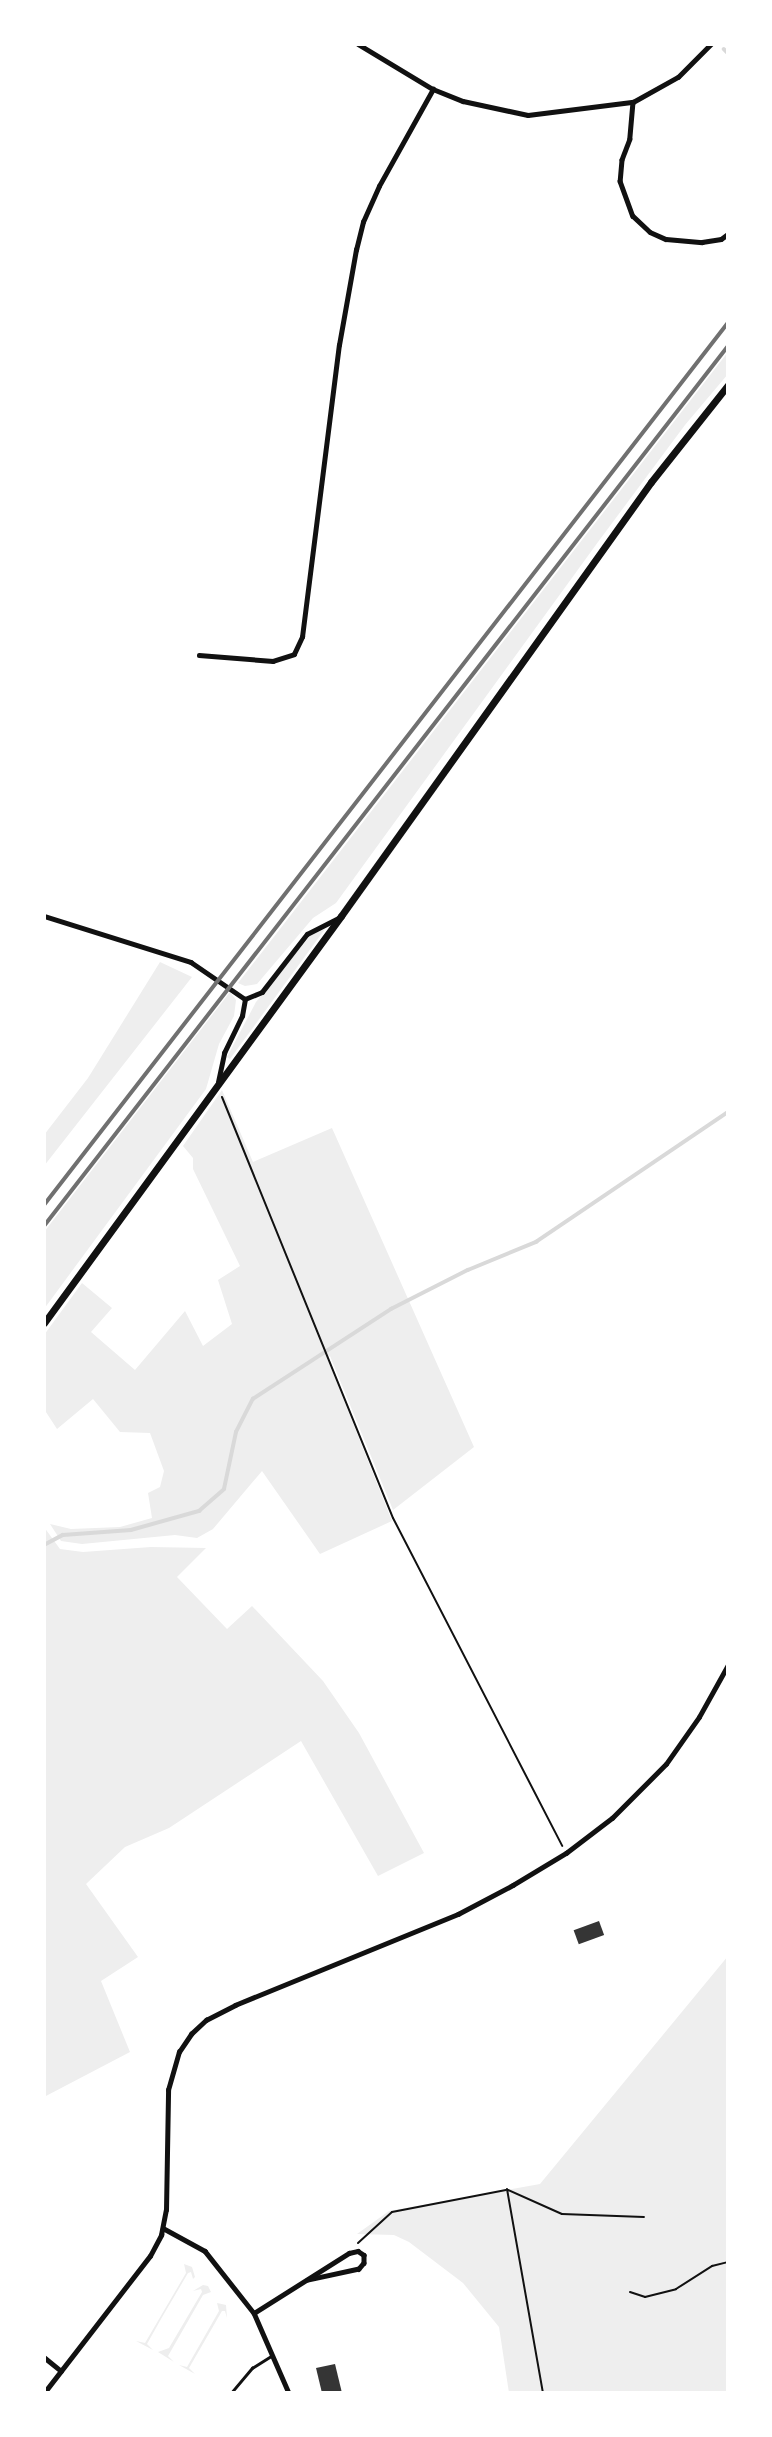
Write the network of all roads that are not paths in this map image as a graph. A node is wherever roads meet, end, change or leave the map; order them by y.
1 (358, 44) edge
2 (711, 44) edge
3 (433, 89) junction
4 (633, 102) junction
5 (728, 234) edge
6 (728, 385) edge
7 (199, 654) dead end
8 (44, 916) edge
9 (341, 916) junction
10 (245, 999) junction
11 (217, 1086) junction
12 (44, 1323) edge
13 (728, 1665) edge
14 (163, 2228) junction
15 (308, 2280) junction
16 (254, 2312) junction
17 (273, 2354) junction
18 (44, 2357) edge
19 (61, 2371) junction
20 (44, 2393) edge
21 (231, 2393) edge
22 (289, 2393) edge

1 - 3 street
2 - 4 street
3 - 4 street
3 - 7 street
4 - 5 street
6 - 9 main road
8 - 10 street
9 - 10 street
9 - 11 main road
10 - 11 street
11 - 12 main road
13 - 14 street
14 - 16 street
14 - 19 street
15 - 15 street
15 - 16 street
16 - 17 street
17 - 21 lane
17 - 22 street
18 - 19 street
19 - 20 street

